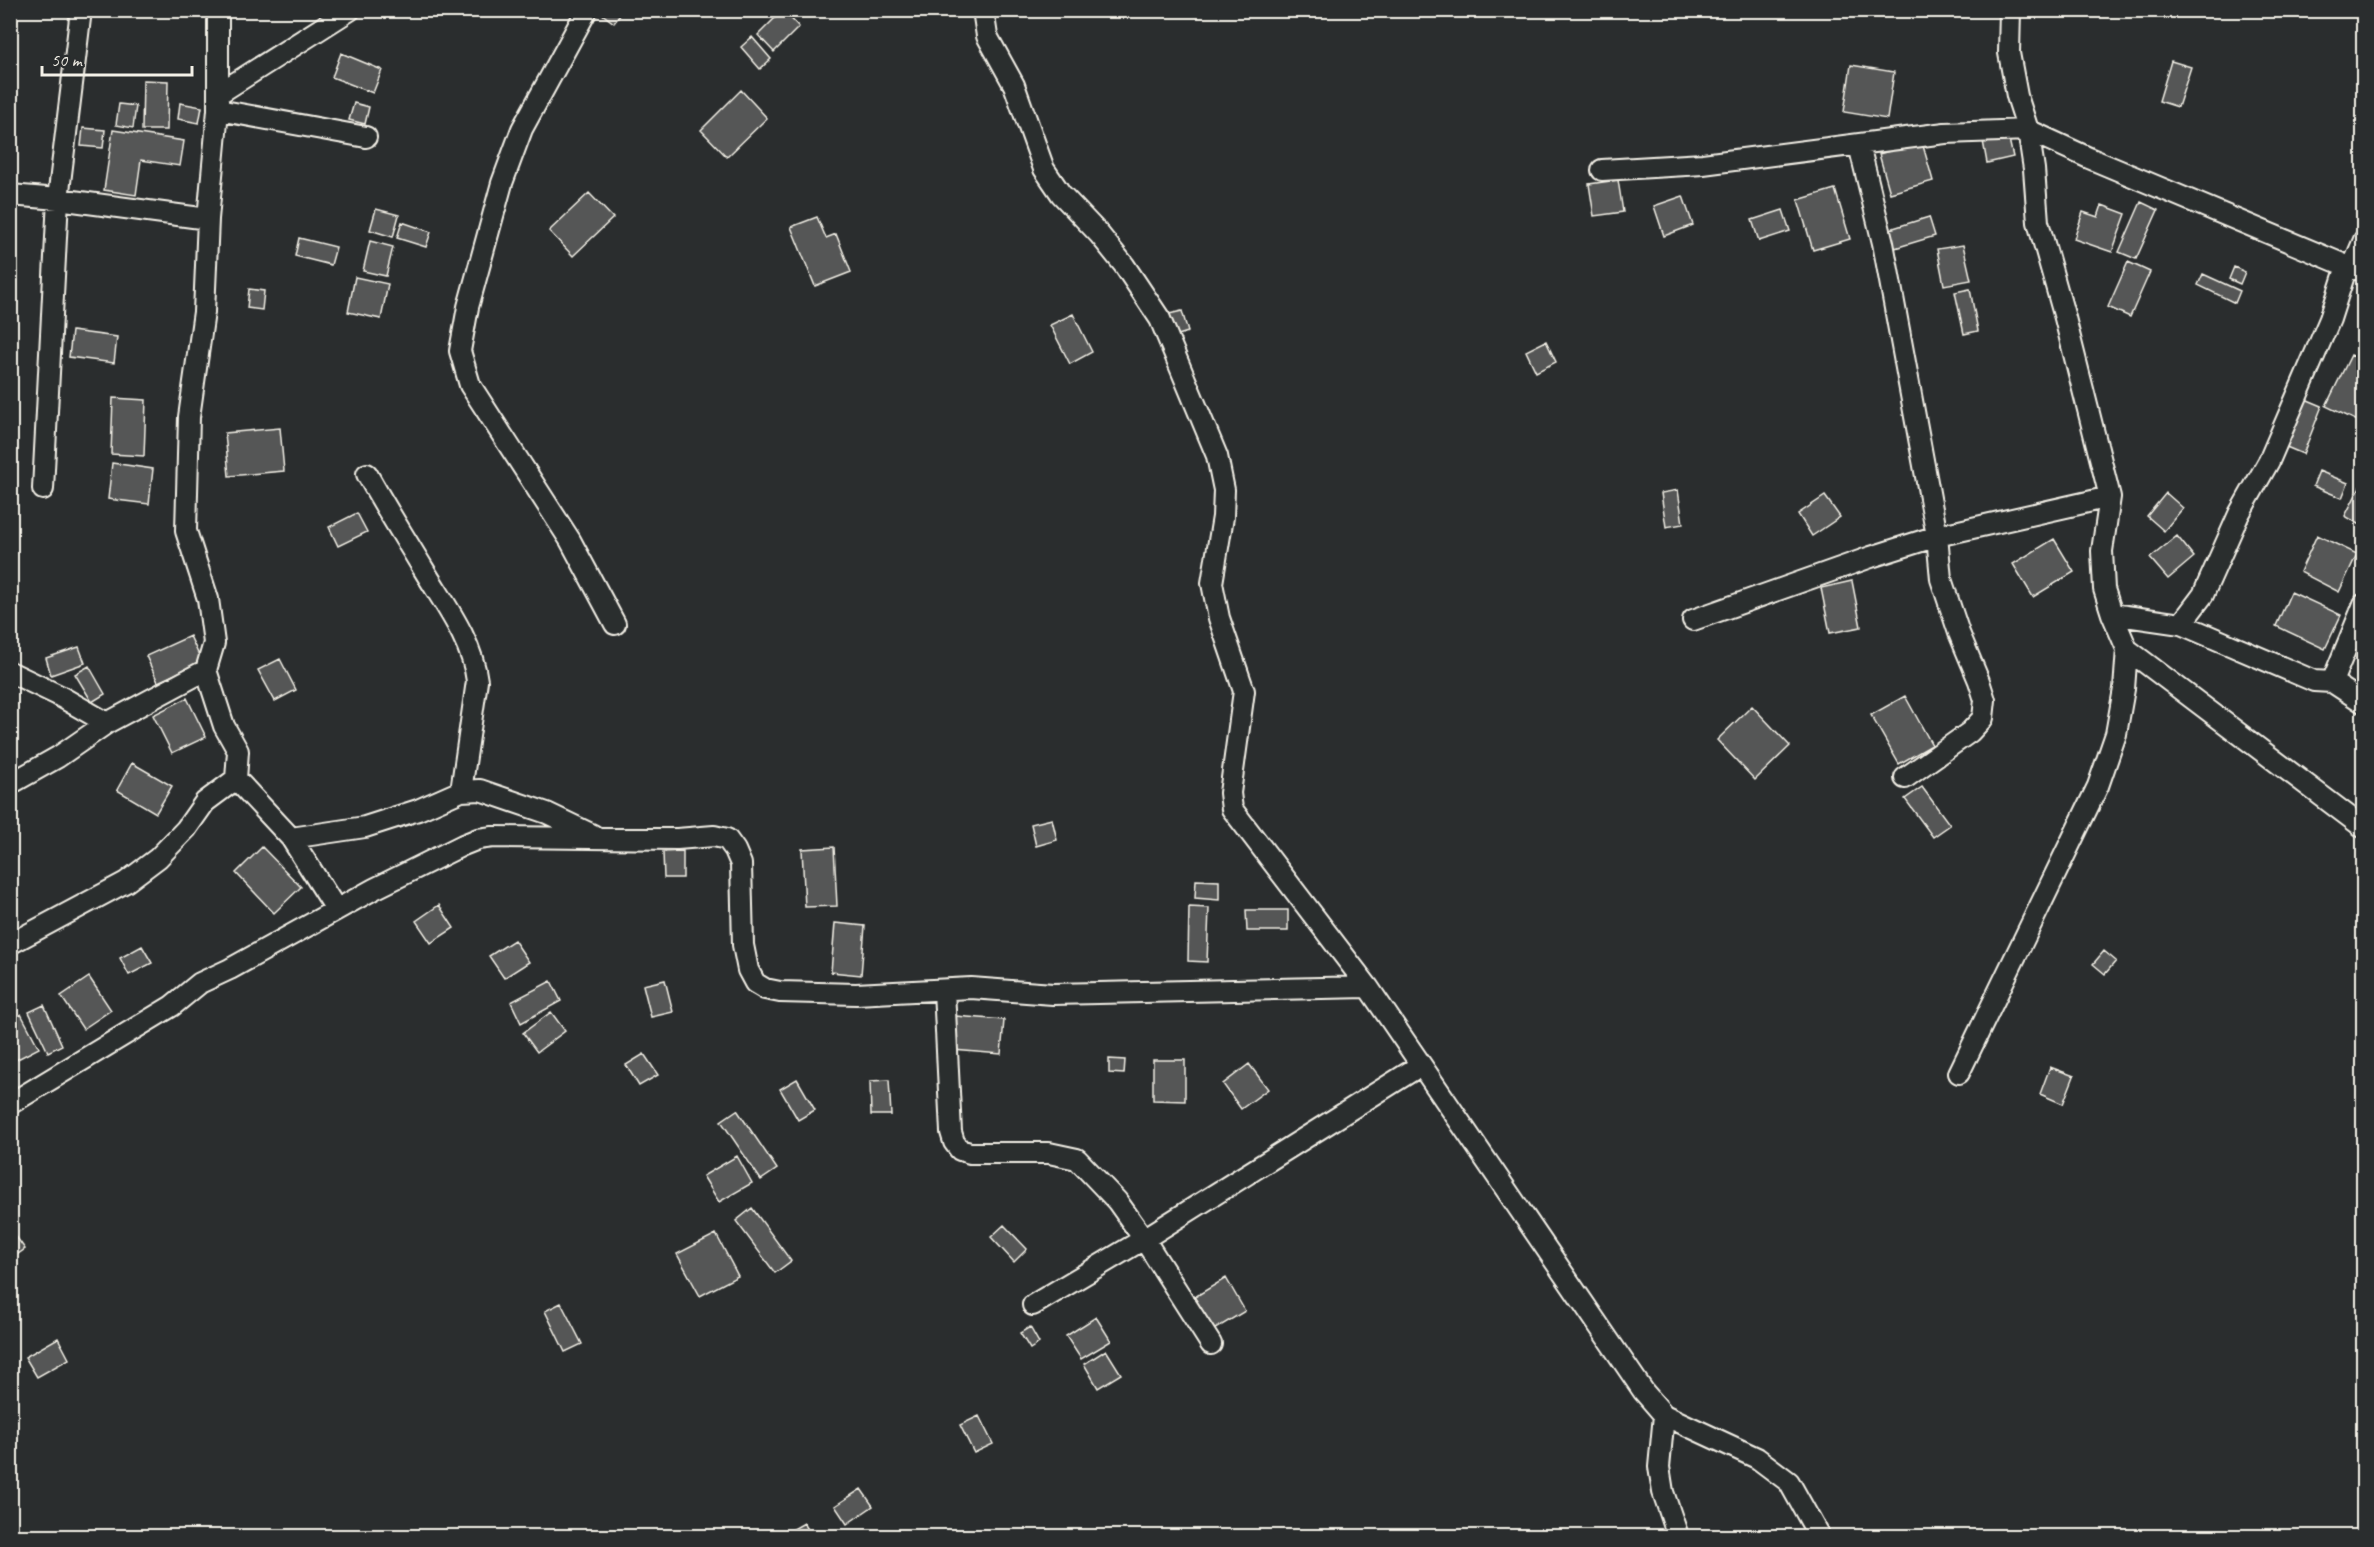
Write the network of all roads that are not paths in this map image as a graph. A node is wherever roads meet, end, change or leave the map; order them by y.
1 (81, 10) edge
2 (218, 10) edge
3 (350, 10) edge
4 (587, 10) edge
5 (983, 10) edge
6 (2010, 10) edge
7 (218, 102) junction
8 (2028, 130) junction
9 (366, 137) dead end
10 (1859, 145) junction
11 (1602, 170) dead end
12 (10, 195) edge
13 (58, 199) junction
14 (208, 219) junction
15 (2364, 240) edge
16 (2355, 268) edge
17 (367, 474) dead end
18 (43, 489) dead end
19 (2110, 496) junction
20 (1937, 536) junction
21 (2364, 604) edge
22 (2112, 614) junction
23 (1693, 620) dead end
24 (615, 624) dead end
25 (2181, 624) junction
26 (2127, 649) junction
27 (206, 670) junction
28 (10, 672) edge
29 (2332, 682) junction
30 (2364, 703) edge
31 (106, 723) junction
32 (236, 778) junction
33 (1905, 778) dead end
34 (10, 784) edge
35 (461, 791) junction
36 (2364, 828) edge
37 (291, 838) junction
38 (598, 838) junction
39 (336, 909) junction
40 (10, 944) edge
41 (1368, 987) junction
42 (944, 990) junction
43 (1421, 1065) junction
44 (1959, 1073) dead end
45 (10, 1104) edge
46 (1144, 1239) junction
47 (1033, 1305) dead end
48 (1211, 1344) dead end
49 (1664, 1414) junction
50 (1678, 1536) edge
51 (1819, 1536) edge

1 - 13 street
2 - 7 street
3 - 7 street
4 - 24 street
5 - 41 street
6 - 8 street
7 - 9 street
7 - 14 street
8 - 10 street
8 - 16 street
8 - 19 street
10 - 11 street
10 - 20 street
12 - 13 street
13 - 14 street
13 - 18 street
14 - 27 street
15 - 16 street
16 - 25 street
17 - 35 street
19 - 20 street
19 - 22 street
20 - 23 street
20 - 33 street
21 - 29 street
22 - 25 street
22 - 26 street
25 - 29 street
26 - 36 street
26 - 44 street
27 - 31 street
27 - 32 street
28 - 31 street
29 - 30 street
31 - 34 street
32 - 37 street
32 - 40 street
35 - 37 street
35 - 38 street
37 - 39 street
38 - 39 street
38 - 42 street
39 - 45 street
41 - 42 street
41 - 43 street
42 - 46 street
43 - 46 street
43 - 49 street
46 - 47 street
46 - 48 street
49 - 50 street
49 - 51 street

